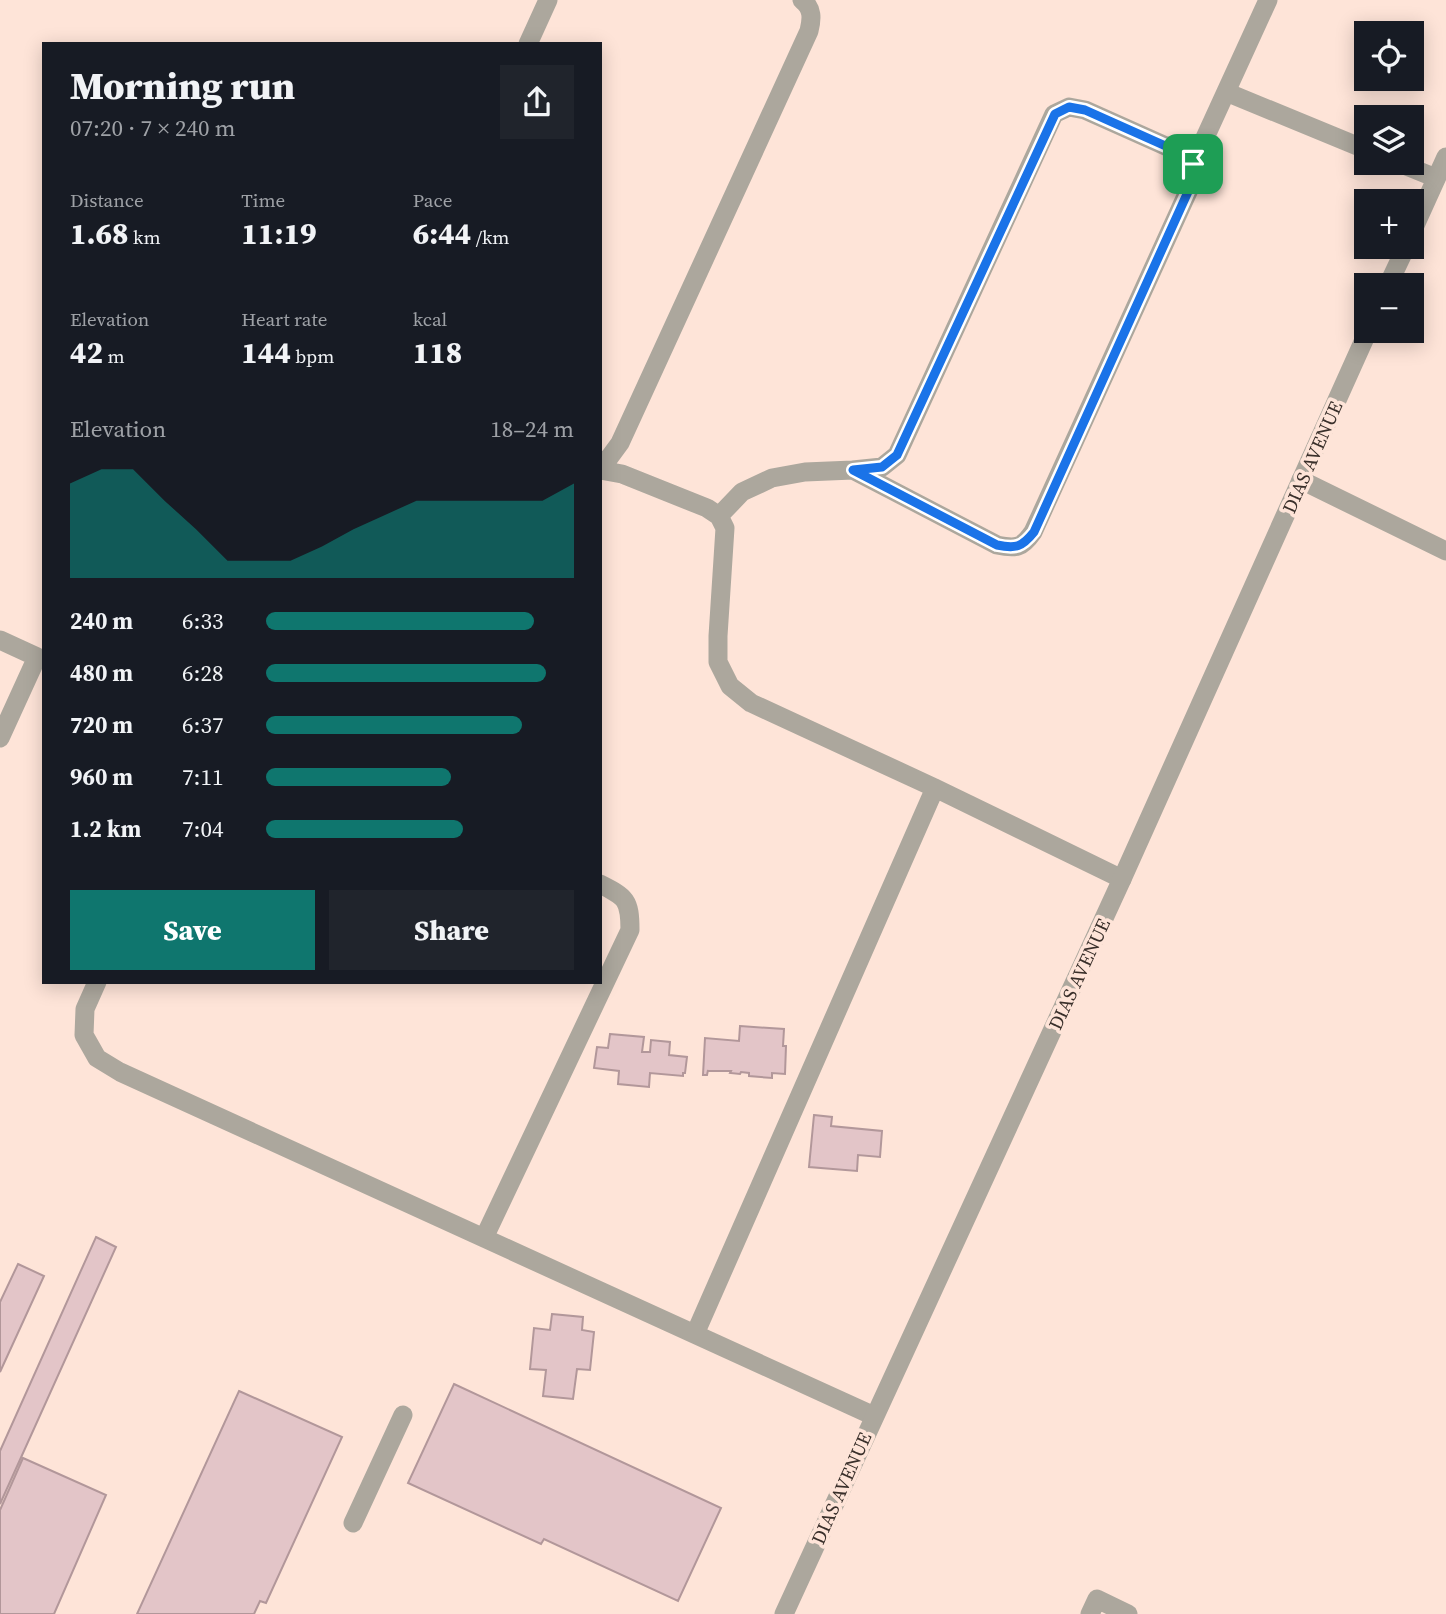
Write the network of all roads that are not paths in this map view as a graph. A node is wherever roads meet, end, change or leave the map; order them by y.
1 (548, 0) edge
2 (802, 0) edge
3 (1268, 0) edge
4 (529, 42) edge
5 (1226, 92) junction
6 (1354, 145) edge
7 (1446, 157) edge
8 (1193, 164) junction
9 (1424, 173) edge
10 (1436, 178) junction
11 (1424, 205) edge
12 (1363, 343) edge
13 (602, 462) edge
14 (602, 470) edge
15 (853, 470) junction
16 (1301, 481) junction
17 (719, 516) junction
18 (1446, 551) edge
19 (0, 640) edge
20 (0, 738) edge
21 (935, 788) junction
22 (1122, 879) junction
23 (602, 885) edge
24 (96, 984) edge
25 (484, 1238) junction
26 (695, 1334) junction
27 (402, 1415) dead end
28 (874, 1416) junction
29 (353, 1523) dead end
30 (784, 1614) edge
31 (1090, 1614) edge
32 (1128, 1614) edge

1 - 4 street
2 - 13 street
3 - 5 street
5 - 6 street
5 - 8 street
7 - 10 street
8 - 15 street
8 - 15 street
9 - 10 street
10 - 11 street
12 - 16 street, DIAS AVENUE
14 - 17 street
15 - 17 street
16 - 18 street
16 - 22 street, DIAS AVENUE
17 - 21 street
19 - 20 street
21 - 22 street
21 - 26 street
22 - 28 street, DIAS AVENUE
23 - 25 street
24 - 25 street
25 - 26 street
26 - 28 street
27 - 29 street
28 - 30 street, DIAS AVENUE
31 - 32 street

